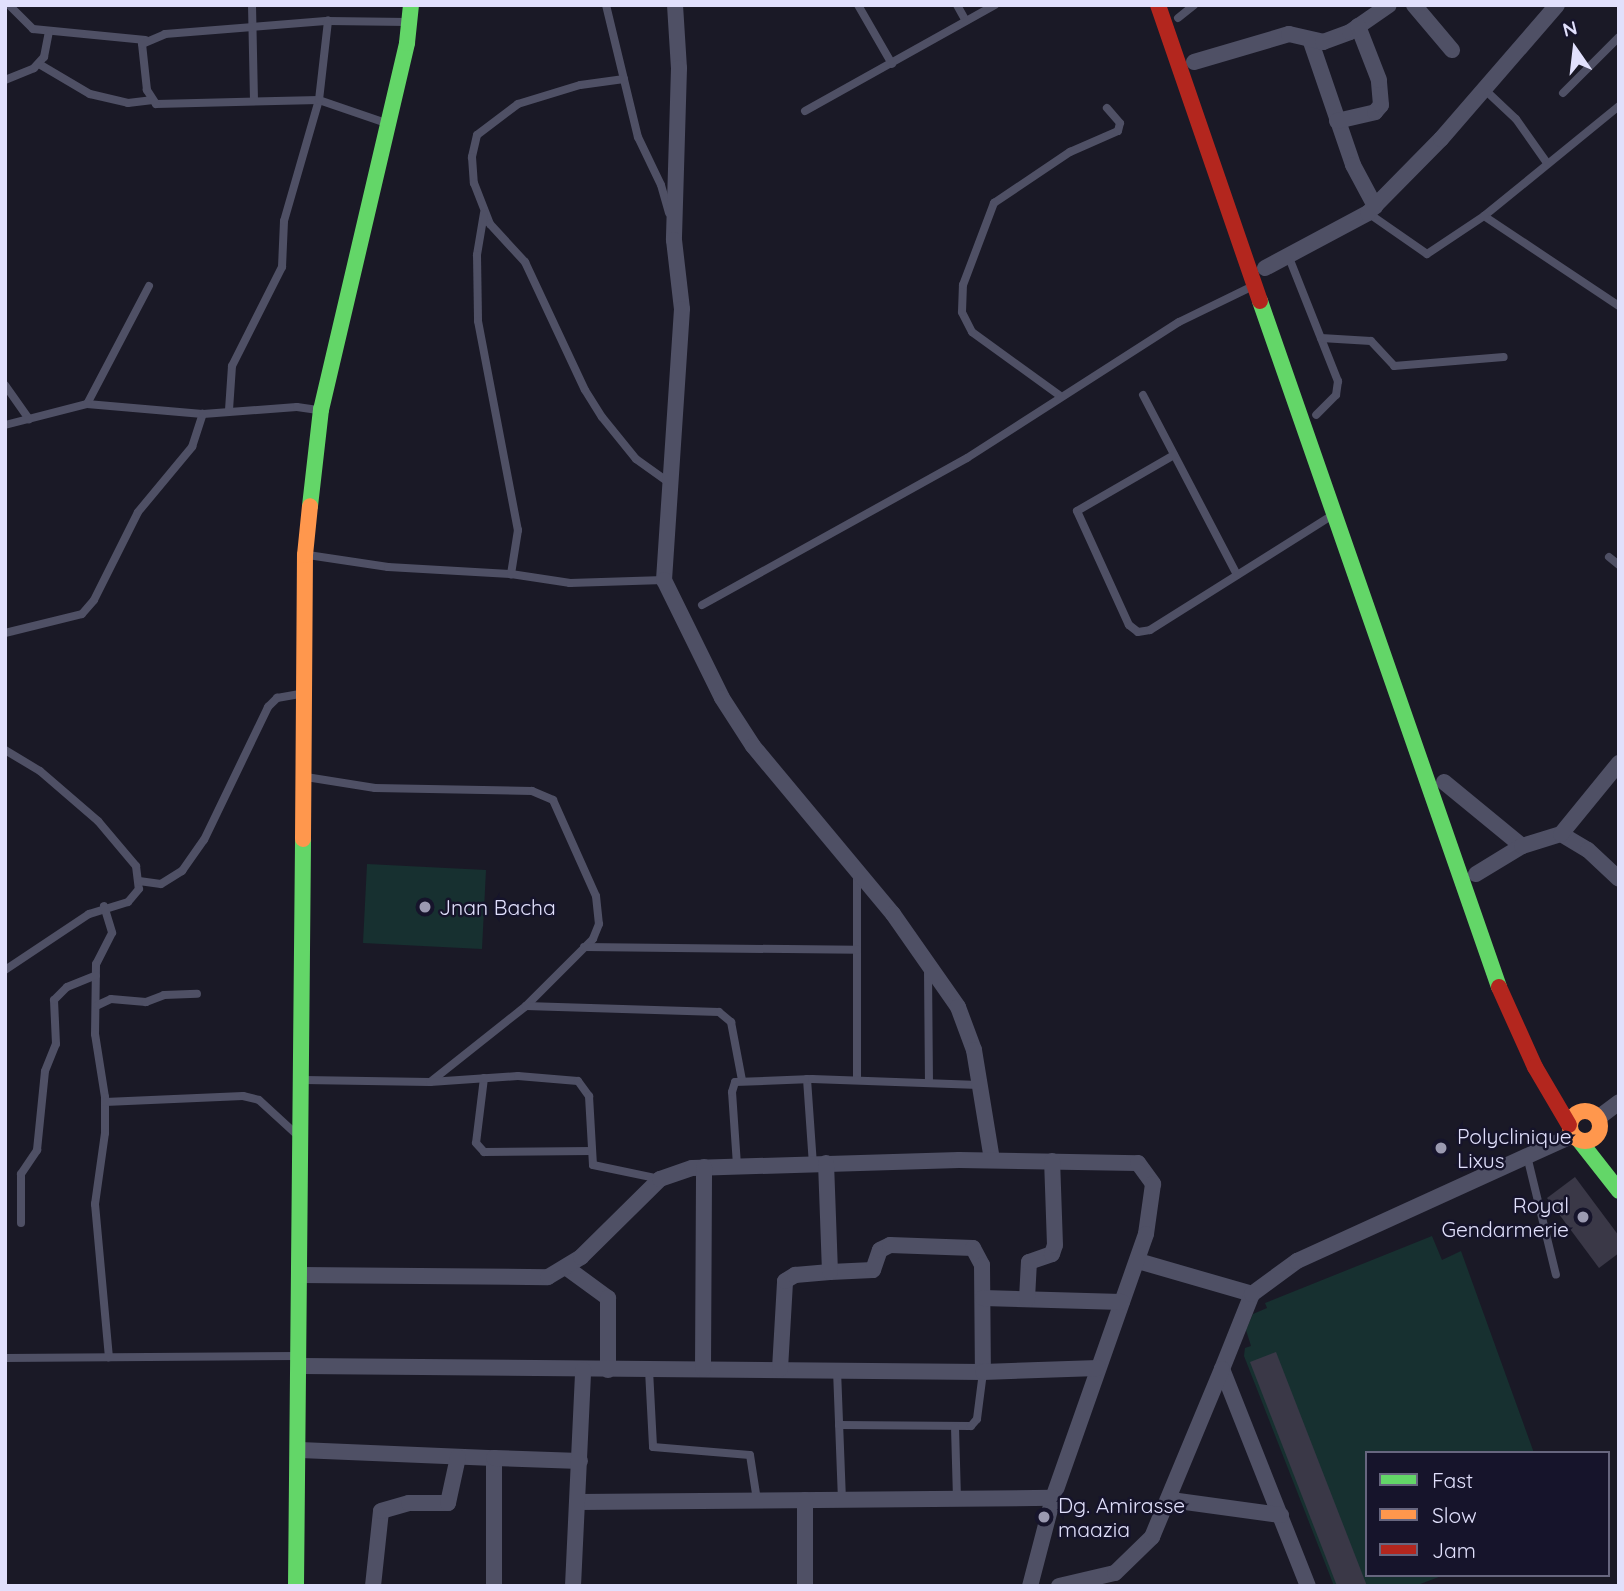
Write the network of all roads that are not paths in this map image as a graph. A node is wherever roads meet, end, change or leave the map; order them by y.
1 (9, 5) edge
2 (252, 5) edge
3 (606, 5) edge
4 (676, 5) edge
5 (858, 5) edge
6 (957, 5) edge
7 (995, 5) edge
8 (1158, 5) edge
9 (1194, 5) edge
10 (1389, 5) edge
11 (1414, 5) edge
12 (1557, 5) edge
13 (1176, 12) edge
14 (411, 14) edge
15 (328, 21) junction
16 (966, 21) junction
17 (1358, 26) junction
18 (250, 27) junction
19 (50, 32) junction
20 (1619, 37) edge
21 (145, 40) junction
22 (1311, 42) junction
23 (1452, 50) dead end
24 (1194, 62) junction
25 (39, 64) junction
26 (892, 64) junction
27 (624, 79) junction
28 (5, 80) edge
29 (1482, 87) junction
30 (1563, 93) dead end
31 (151, 100) junction
32 (254, 100) junction
33 (319, 100) junction
34 (1619, 106) edge
35 (1107, 108) dead end
36 (805, 111) dead end
37 (1337, 121) junction
38 (386, 123) junction
39 (1547, 163) junction
40 (1372, 210) junction
41 (484, 213) junction
42 (1484, 216) junction
43 (674, 240) junction
44 (1288, 255) junction
45 (1265, 268) junction
46 (149, 286) dead end
47 (1255, 286) junction
48 (1619, 306) edge
49 (1321, 338) junction
50 (1504, 357) dead end
51 (5, 385) edge
52 (1143, 395) dead end
53 (1059, 396) junction
54 (87, 404) junction
55 (229, 410) junction
56 (320, 410) junction
57 (203, 414) junction
58 (1316, 415) junction
59 (29, 419) junction
60 (5, 425) edge
61 (1174, 455) junction
62 (670, 484) junction
63 (1334, 515) junction
64 (305, 555) junction
65 (1609, 557) dead end
66 (1619, 565) edge
67 (511, 574) junction
68 (1237, 575) junction
69 (664, 580) junction
70 (702, 605) dead end
71 (5, 633) edge
72 (307, 693) junction
73 (5, 750) edge
74 (1619, 763) edge
75 (305, 777) junction
76 (1444, 782) junction
77 (1561, 834) junction
78 (1522, 846) junction
79 (856, 868) junction
80 (1476, 874) junction
81 (1619, 879) edge
82 (139, 881) junction
83 (104, 906) junction
84 (584, 947) junction
85 (857, 950) junction
86 (928, 964) junction
87 (5, 970) edge
88 (96, 975) junction
89 (198, 994) dead end
90 (98, 1005) junction
91 (526, 1006) junction
92 (1549, 1055) dead end
93 (484, 1078) junction
94 (807, 1079) junction
95 (301, 1080) junction
96 (742, 1080) junction
97 (857, 1080) junction
98 (430, 1082) junction
99 (929, 1083) junction
100 (979, 1085) junction
101 (1572, 1092) dead end
102 (105, 1102) junction
103 (1619, 1102) edge
104 (1594, 1118) junction
105 (1573, 1134) junction
106 (300, 1138) junction
107 (1611, 1147) dead end
108 (592, 1151) junction
109 (1527, 1156) junction
110 (992, 1160) junction
111 (1052, 1161) junction
112 (819, 1164) junction
113 (737, 1166) junction
114 (704, 1167) junction
115 (660, 1178) junction
116 (1619, 1191) edge
117 (22, 1223) dead end
118 (1138, 1261) junction
119 (567, 1268) junction
120 (830, 1272) junction
121 (300, 1275) junction
122 (1556, 1275) dead end
123 (1252, 1294) junction
124 (982, 1298) junction
125 (1027, 1299) junction
126 (1122, 1302) junction
127 (109, 1357) junction
128 (5, 1358) edge
129 (302, 1361) junction
130 (1098, 1368) junction
131 (1222, 1368) junction
132 (703, 1369) junction
133 (780, 1369) junction
134 (837, 1369) junction
135 (583, 1370) junction
136 (608, 1370) junction
137 (649, 1370) junction
138 (983, 1372) junction
139 (839, 1424) junction
140 (955, 1427) junction
141 (300, 1450) junction
142 (458, 1457) junction
143 (494, 1458) junction
144 (580, 1461) junction
145 (1053, 1498) junction
146 (957, 1499) junction
147 (757, 1500) junction
148 (805, 1500) junction
149 (842, 1500) junction
150 (1171, 1500) junction
151 (579, 1502) junction
152 (1281, 1515) junction
153 (296, 1586) edge
154 (373, 1586) edge
155 (494, 1586) edge
156 (573, 1586) edge
157 (805, 1586) edge
158 (1030, 1586) edge
159 (1059, 1586) edge
160 (1308, 1586) edge

1 - 19 lane
2 - 18 lane
3 - 27 lane
4 - 43 street
5 - 26 lane
6 - 16 lane
7 - 16 lane
8 - 47 main road
9 - 13 lane
10 - 17 street
11 - 23 street
12 - 29 street
13 - 24 main road
14 - 15 lane
14 - 38 main road
15 - 18 lane
15 - 33 lane
16 - 26 lane
17 - 22 street
17 - 37 street
18 - 21 lane
18 - 32 lane
19 - 21 lane
19 - 25 lane
20 - 30 lane
21 - 31 lane
22 - 24 street
22 - 37 street
24 - 45 main road
25 - 28 lane
25 - 31 lane
26 - 36 lane
27 - 41 lane
27 - 43 lane
29 - 39 lane
29 - 40 street
31 - 32 lane
32 - 33 lane
33 - 38 lane
33 - 55 lane
34 - 39 lane
35 - 53 lane
37 - 40 street
38 - 56 main road
39 - 42 lane
40 - 42 lane
40 - 44 street
41 - 62 lane
41 - 67 lane
42 - 48 lane
43 - 62 street
44 - 45 street
44 - 49 lane
45 - 58 main road
46 - 54 lane
47 - 53 lane
47 - 63 main road
49 - 50 lane
49 - 58 lane
51 - 59 lane
52 - 61 lane
53 - 70 lane
54 - 57 lane
54 - 59 lane
55 - 56 lane
55 - 57 lane
56 - 64 main road
57 - 71 lane
58 - 76 main road
59 - 60 lane
61 - 68 lane
61 - 68 lane
62 - 69 street
63 - 68 lane
63 - 105 main road
64 - 67 lane
64 - 72 main road
65 - 66 lane
67 - 69 lane
69 - 79 street
72 - 75 main road
72 - 82 lane
73 - 82 lane
74 - 77 street
75 - 84 lane
75 - 95 main road
76 - 78 street
76 - 80 main road
77 - 78 street
77 - 81 street
78 - 80 street
79 - 85 lane
79 - 86 street
80 - 92 main road
82 - 83 lane
83 - 87 lane
83 - 88 lane
84 - 85 lane
84 - 91 lane
85 - 97 lane
86 - 99 lane
86 - 100 street
88 - 90 lane
88 - 117 lane
89 - 90 lane
90 - 102 lane
91 - 96 lane
91 - 98 lane
93 - 98 lane
93 - 108 lane
93 - 108 lane
94 - 96 lane
94 - 97 lane
94 - 112 lane
95 - 98 lane
95 - 106 main road
96 - 113 lane
97 - 99 lane
99 - 100 lane
100 - 110 street
101 - 104 main road
102 - 106 lane
102 - 127 lane
103 - 104 street
104 - 105 main road
104 - 105 main road
104 - 107 main road
105 - 109 street
105 - 116 main road
106 - 121 main road
108 - 115 lane
109 - 122 lane
109 - 123 street
110 - 111 street
110 - 112 street
111 - 118 street
111 - 125 street
112 - 113 street
112 - 120 street
113 - 114 street
114 - 115 street
114 - 132 street
115 - 119 street
118 - 123 street
118 - 126 street
119 - 121 street
119 - 136 street
120 - 124 street
120 - 133 street
121 - 129 main road
123 - 131 street
124 - 125 street
124 - 138 street
125 - 126 street
126 - 130 street
127 - 128 lane
127 - 129 lane
129 - 135 street
129 - 141 main road
130 - 138 street
130 - 145 street
131 - 150 street
131 - 152 street
132 - 133 street
132 - 137 street
133 - 134 street
134 - 138 street
134 - 139 lane
135 - 136 street
135 - 144 street
136 - 137 street
137 - 147 lane
138 - 140 lane
139 - 140 lane
139 - 149 lane
140 - 146 lane
141 - 142 street
141 - 153 main road
142 - 143 street
142 - 154 street
143 - 144 street
143 - 155 street
144 - 151 street
145 - 146 street
145 - 158 street
146 - 149 street
147 - 148 street
147 - 151 street
148 - 149 street
148 - 157 street
150 - 152 street
150 - 159 street
151 - 156 street
152 - 160 street

